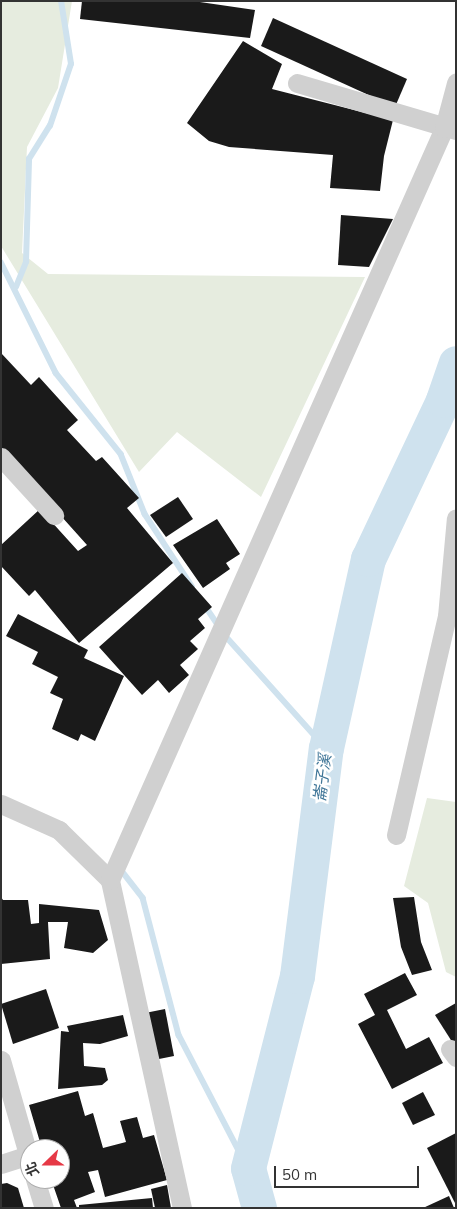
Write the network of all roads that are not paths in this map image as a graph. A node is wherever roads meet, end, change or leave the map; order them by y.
1 (296, 82) dead end
2 (456, 83) edge
3 (450, 129) edge
4 (1, 457) edge
5 (54, 515) dead end
6 (456, 518) edge
7 (1, 804) edge
8 (396, 835) dead end
9 (110, 880) junction
10 (1, 1060) edge
11 (24, 1139) edge
12 (20, 1160) edge
13 (1, 1164) edge
14 (38, 1189) edge
15 (44, 1208) edge
16 (182, 1208) edge

1 - 3 street
2 - 3 street
3 - 9 street
4 - 5 street
6 - 8 street
7 - 9 street
9 - 16 street
10 - 11 street
12 - 13 street
14 - 15 street

